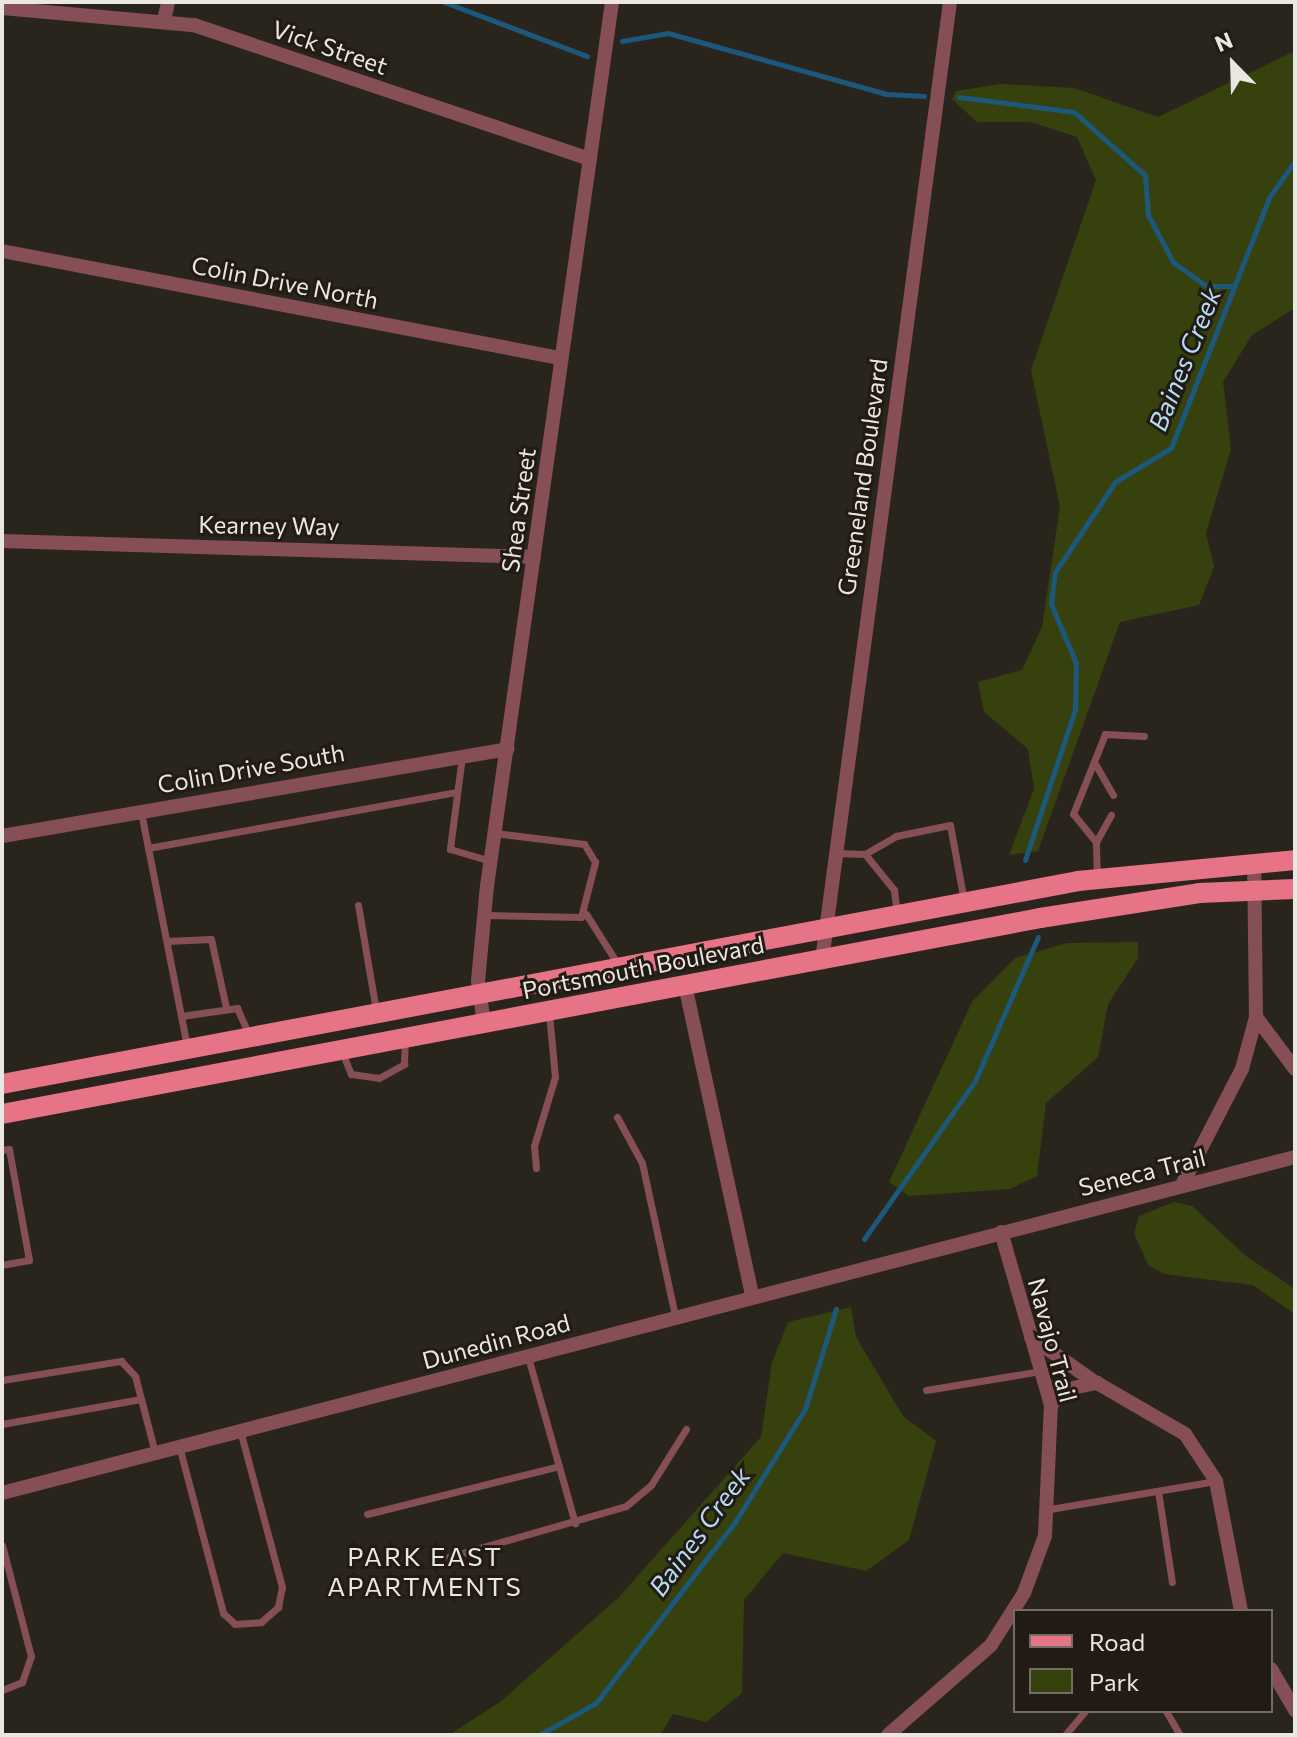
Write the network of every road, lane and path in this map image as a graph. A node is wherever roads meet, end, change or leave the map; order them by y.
1 (168, 2) edge
2 (612, 2) edge
3 (950, 2) edge
4 (8, 5) edge
5 (164, 20) junction
6 (590, 159) junction
7 (2, 251) edge
8 (560, 358) junction
9 (2, 541) edge
10 (534, 557) junction
11 (1144, 736) dead end
12 (508, 749) junction
13 (462, 755) junction
14 (1094, 762) junction
15 (457, 792) junction
16 (1113, 795) dead end
17 (141, 810) junction
18 (1111, 815) dead end
19 (495, 833) junction
20 (2, 836) edge
21 (1096, 842) junction
22 (148, 848) junction
23 (833, 853) junction
24 (865, 854) junction
25 (1295, 860) edge
26 (491, 861) junction
27 (1254, 862) junction
28 (1097, 879) junction
29 (1295, 889) edge
30 (1255, 891) junction
31 (964, 903) junction
32 (358, 905) dead end
33 (586, 914) junction
34 (484, 915) junction
35 (897, 916) junction
36 (825, 930) junction
37 (167, 941) junction
38 (822, 960) junction
39 (620, 968) junction
40 (685, 985) junction
41 (480, 994) junction
42 (226, 1008) junction
43 (548, 1011) junction
44 (377, 1013) junction
45 (181, 1016) junction
46 (1256, 1017) junction
47 (484, 1024) junction
48 (250, 1037) junction
49 (405, 1038) junction
50 (188, 1049) junction
51 (342, 1050) junction
52 (1295, 1069) edge
53 (2, 1084) edge
54 (2, 1114) edge
55 (617, 1117) dead end
56 (2, 1150) edge
57 (1295, 1157) edge
58 (536, 1168) dead end
59 (1182, 1185) junction
60 (1001, 1232) junction
61 (2, 1265) edge
62 (752, 1296) junction
63 (675, 1316) junction
64 (1031, 1337) junction
65 (528, 1357) junction
66 (1041, 1371) junction
67 (2, 1380) edge
68 (1097, 1383) junction
69 (926, 1390) dead end
70 (141, 1399) junction
71 (1051, 1405) junction
72 (2, 1424) edge
73 (686, 1429) dead end
74 (240, 1430) junction
75 (179, 1446) junction
76 (155, 1453) junction
77 (559, 1466) junction
78 (1216, 1481) junction
79 (1158, 1491) junction
80 (2, 1493) edge
81 (1050, 1509) junction
82 (367, 1514) dead end
83 (575, 1523) junction
84 (2, 1545) edge
85 (445, 1558) dead end
86 (1172, 1582) dead end
87 (1014, 1609) edge
88 (1241, 1609) edge
89 (1013, 1610) edge
90 (1273, 1672) edge
91 (2, 1690) edge
92 (1295, 1710) edge
93 (1083, 1713) edge
94 (1167, 1713) edge
95 (888, 1735) edge
96 (1065, 1735) edge
97 (1180, 1735) edge

1 - 5 street
2 - 6 street, Shea Street
3 - 23 street, Greeneland Boulevard
4 - 5 street, Vick Street
5 - 6 street, Vick Street
6 - 8 street, Shea Street
7 - 8 street, Colin Drive North
8 - 10 street, Shea Street
9 - 10 street, Kearney Way
10 - 12 street, Shea Street
11 - 14 lane
12 - 13 street, Colin Drive South
12 - 19 street, Shea Street
13 - 15 lane
13 - 17 street, Colin Drive South
14 - 16 lane
14 - 21 lane
15 - 22 lane
15 - 26 lane
17 - 20 street, Colin Drive South
17 - 22 lane
18 - 21 lane
19 - 26 street, Shea Street
19 - 33 lane
21 - 28 lane
22 - 37 lane
23 - 24 lane
23 - 36 street, Greeneland Boulevard
24 - 31 lane
24 - 35 lane
25 - 27 main road, Portsmouth Boulevard
26 - 34 street, Shea Street
27 - 28 main road, Portsmouth Boulevard
27 - 30 street
28 - 31 main road, Portsmouth Boulevard
29 - 30 main road, Portsmouth Boulevard
30 - 38 main road, Portsmouth Boulevard
30 - 46 street
31 - 35 main road, Portsmouth Boulevard
32 - 44 lane
33 - 34 lane
33 - 39 lane
34 - 41 street, Shea Street
35 - 36 main road, Portsmouth Boulevard
36 - 38 street, Greeneland Boulevard
36 - 39 main road, Portsmouth Boulevard
37 - 42 lane
37 - 45 lane
38 - 40 main road, Portsmouth Boulevard
39 - 41 main road, Portsmouth Boulevard
40 - 43 main road, Portsmouth Boulevard
40 - 62 street
41 - 44 main road, Portsmouth Boulevard
41 - 47 street, Shea Street
42 - 45 lane
42 - 48 lane
43 - 47 main road, Portsmouth Boulevard
43 - 58 lane
44 - 48 main road, Portsmouth Boulevard
45 - 50 lane
46 - 52 street
46 - 59 street
47 - 49 main road, Portsmouth Boulevard
48 - 50 main road, Portsmouth Boulevard
49 - 51 main road, Portsmouth Boulevard
49 - 51 lane
50 - 53 main road, Portsmouth Boulevard
51 - 54 main road, Portsmouth Boulevard
55 - 63 lane
56 - 61 lane
57 - 59 street, Seneca Trail
59 - 60 street, Seneca Trail
60 - 62 street, Dunedin Road
60 - 64 street, Navajo Trail
62 - 63 street, Dunedin Road
63 - 65 street, Dunedin Road
64 - 66 street, Navajo Trail
64 - 68 street
65 - 74 street, Dunedin Road
65 - 77 lane
66 - 69 lane
66 - 71 street, Navajo Trail
67 - 70 lane
68 - 71 street
68 - 78 street
70 - 72 lane
70 - 76 lane
71 - 81 street, Navajo Trail
73 - 83 lane
74 - 75 street, Dunedin Road
74 - 75 lane
75 - 76 street, Dunedin Road
76 - 80 street, Dunedin Road
77 - 82 lane
77 - 83 lane
78 - 79 lane
78 - 88 street
79 - 81 lane
79 - 86 lane
81 - 87 street, Navajo Trail
83 - 85 lane
84 - 91 lane
89 - 95 street, Navajo Trail
90 - 92 street
93 - 96 lane
94 - 97 lane

